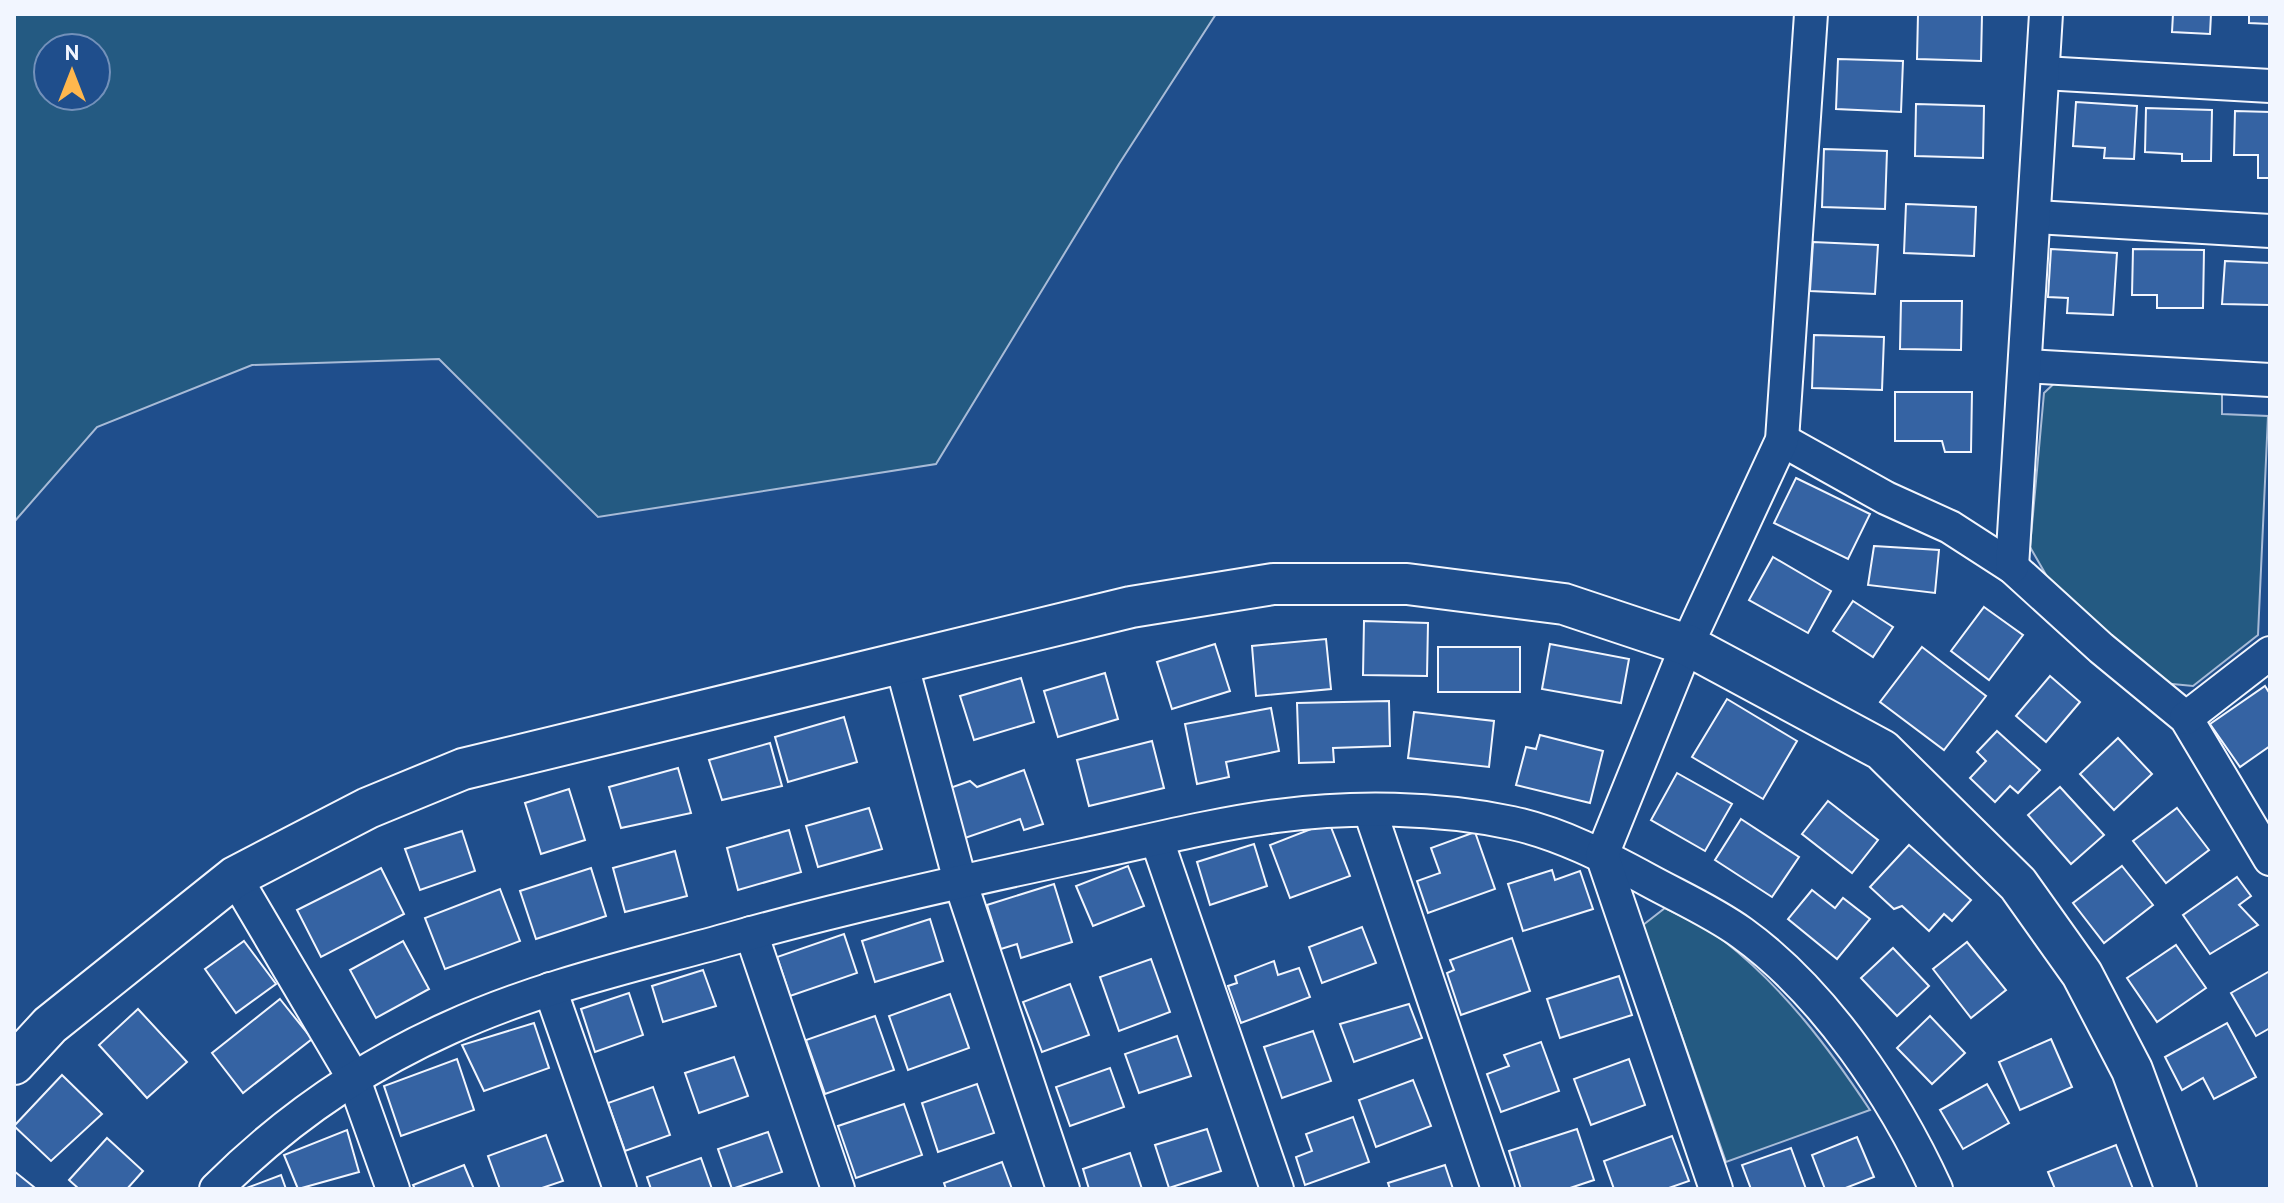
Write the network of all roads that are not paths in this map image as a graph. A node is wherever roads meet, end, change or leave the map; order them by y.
1 (1811, 14) edge
2 (2046, 14) edge
3 (2043, 73) junction
4 (2270, 86) edge
5 (2036, 217) junction
6 (2270, 231) edge
7 (2025, 366) junction
8 (2270, 380) edge
9 (1782, 440) junction
10 (2012, 567) junction
11 (1687, 645) junction
12 (2270, 653) edge
13 (901, 662) junction
14 (2186, 718) junction
15 (1370, 811) junction
16 (1157, 840) junction
17 (1602, 855) junction
18 (2270, 859) edge
19 (235, 877) junction
20 (960, 881) junction
21 (751, 933) junction
22 (550, 989) junction
23 (14, 1064) edge
24 (353, 1077) junction
25 (216, 1189) edge
26 (393, 1189) edge
27 (620, 1189) edge
28 (838, 1189) edge
29 (1063, 1189) edge
30 (1277, 1189) edge
31 (1498, 1189) edge
32 (1716, 1189) edge
33 (1936, 1189) edge
34 (2176, 1189) edge

1 - 9 street
2 - 3 street
3 - 4 street
3 - 5 street
5 - 6 street
5 - 7 street
7 - 8 street
7 - 10 street
9 - 10 street
9 - 11 street
10 - 14 street
11 - 13 street
11 - 17 street
11 - 34 street
12 - 14 street
13 - 19 street
13 - 20 street
14 - 18 street
15 - 16 street
15 - 17 street
15 - 31 street
16 - 20 street
16 - 30 street
17 - 32 street
17 - 33 street
19 - 23 street
19 - 24 street
20 - 21 street
20 - 29 street
21 - 22 street
21 - 28 street
22 - 24 street
22 - 27 street
24 - 25 street
24 - 26 street

